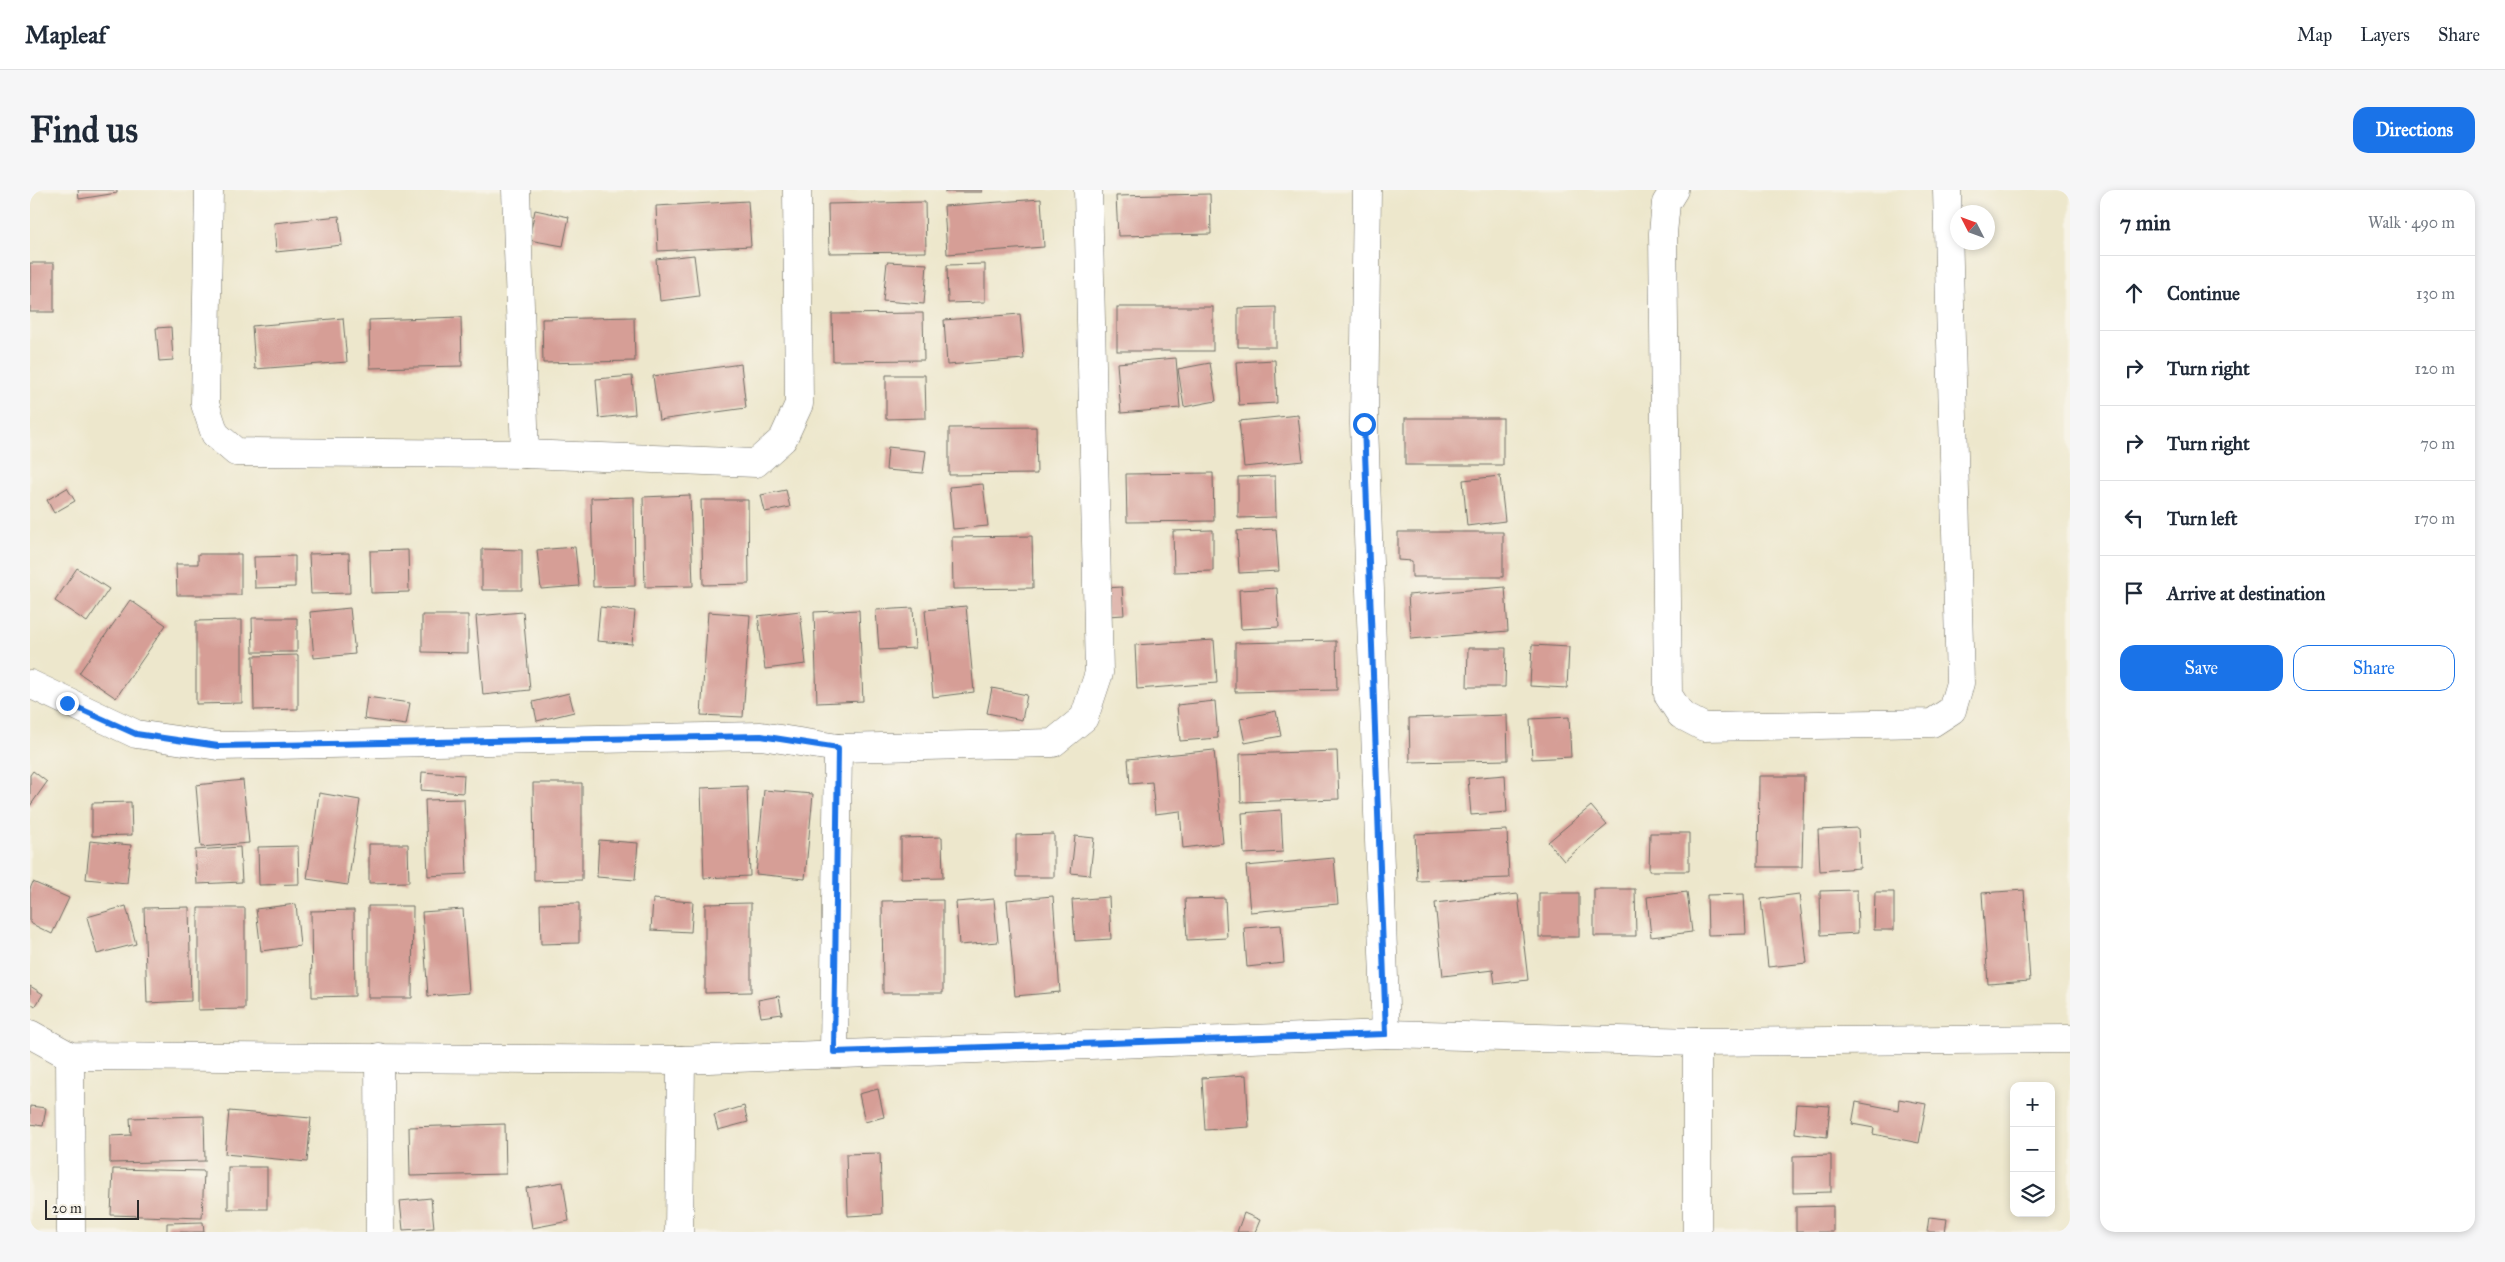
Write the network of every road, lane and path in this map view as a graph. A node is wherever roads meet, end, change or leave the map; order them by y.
1 (209, 190) edge
2 (516, 190) edge
3 (797, 190) edge
4 (1088, 190) edge
5 (1367, 190) edge
6 (1674, 190) edge
7 (1947, 190) edge
8 (525, 454) junction
9 (30, 684) edge
10 (838, 748) junction
11 (30, 1034) edge
12 (1386, 1034) junction
13 (2070, 1039) edge
14 (1696, 1042) junction
15 (834, 1052) junction
16 (70, 1056) junction
17 (379, 1057) junction
18 (681, 1060) junction
19 (72, 1232) edge
20 (380, 1232) edge
21 (679, 1232) edge
22 (1697, 1232) edge

1 - 8 street
2 - 8 street
3 - 8 street
4 - 10 street
5 - 12 street
6 - 7 street
9 - 10 street
10 - 15 street
11 - 16 street
12 - 14 street
12 - 15 street
13 - 14 street
14 - 22 street
15 - 18 street
16 - 17 street
16 - 19 street
17 - 18 street
17 - 20 street
18 - 21 street

